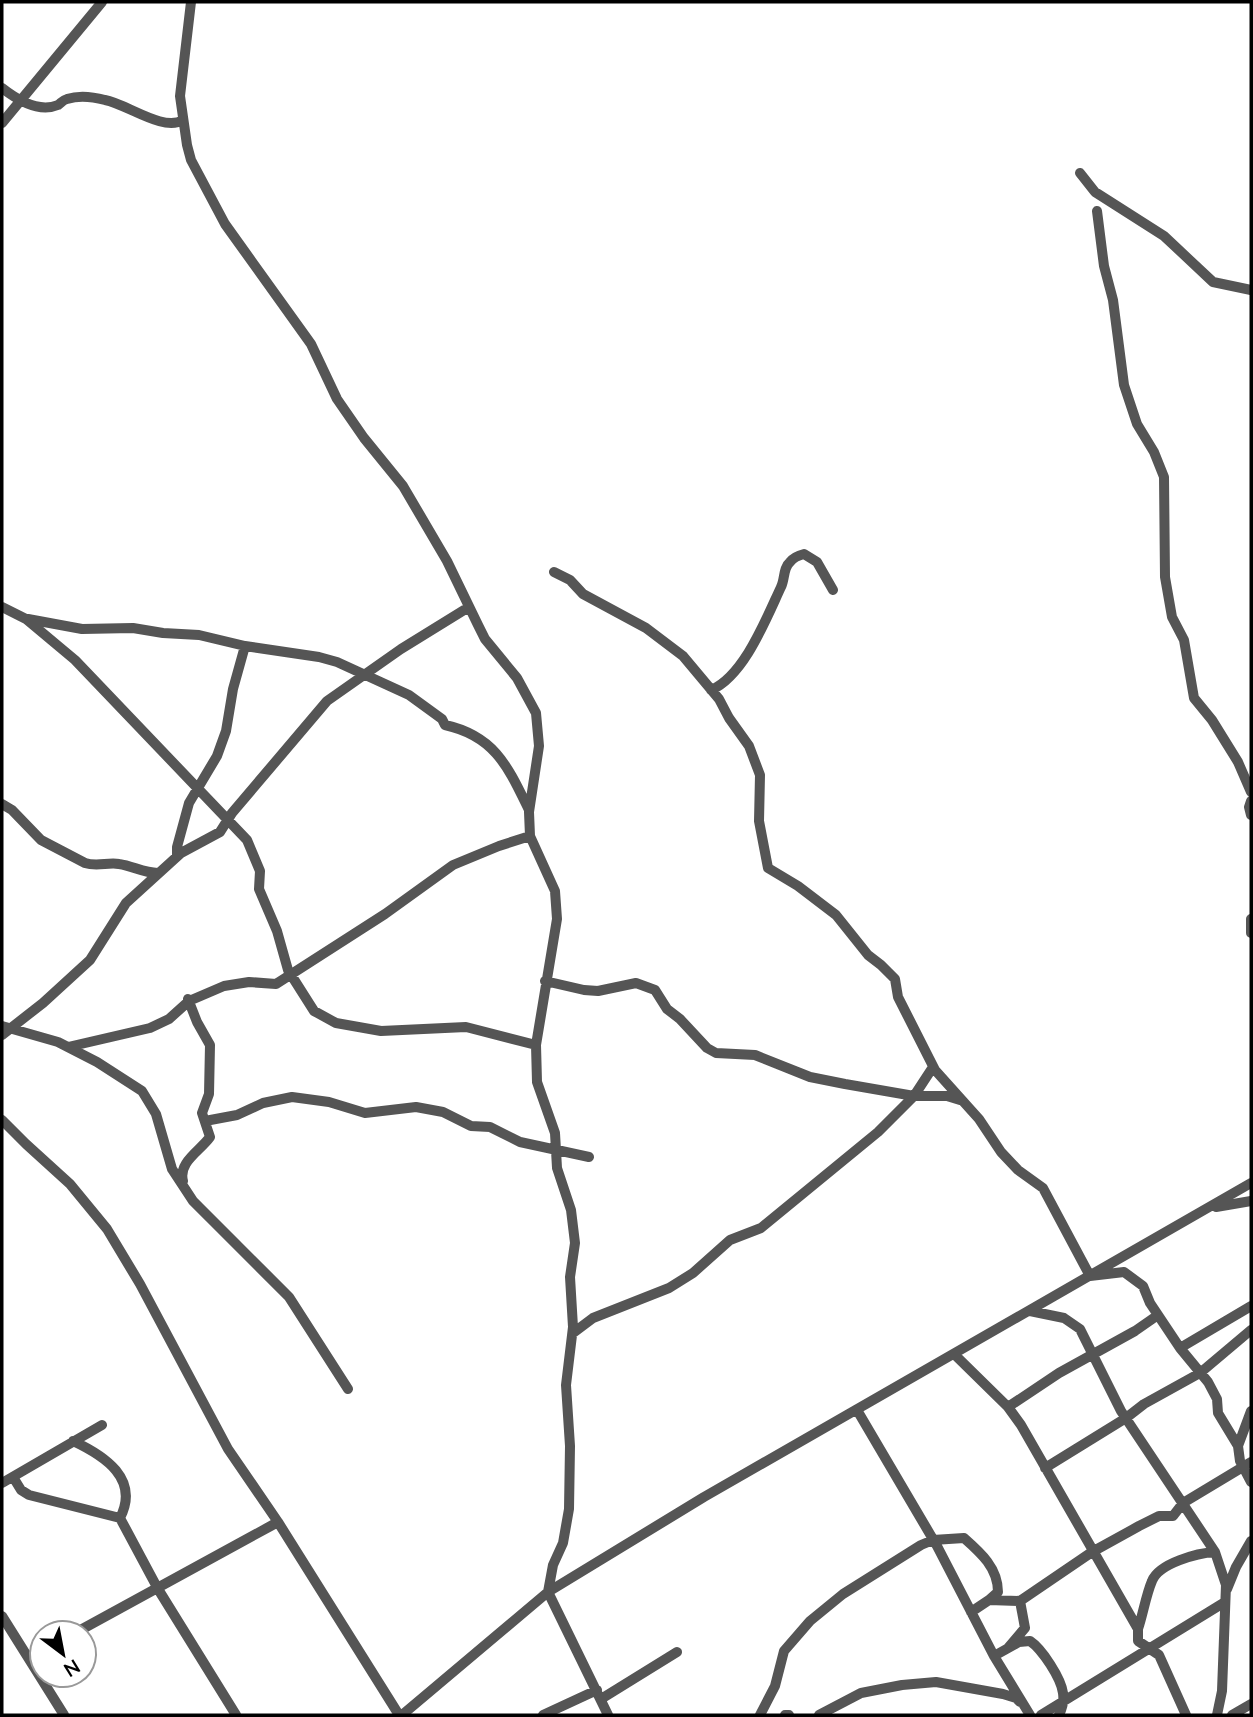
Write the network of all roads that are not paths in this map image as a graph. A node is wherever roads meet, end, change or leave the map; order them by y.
1 (102, 2) edge
2 (191, 2) edge
3 (2, 88) edge
4 (20, 101) junction
5 (183, 120) junction
6 (2, 123) edge
7 (1080, 173) dead end
8 (1097, 211) dead end
9 (1251, 290) edge
10 (554, 572) dead end
11 (833, 590) dead end
12 (2, 607) edge
13 (469, 607) junction
14 (26, 619) junction
15 (245, 646) junction
16 (364, 676) junction
17 (722, 685) junction
18 (711, 690) junction
19 (719, 699) junction
20 (197, 788) junction
21 (1251, 792) edge
22 (1251, 801) edge
23 (2, 803) edge
24 (530, 812) junction
25 (1251, 815) edge
26 (228, 822) junction
27 (530, 836) junction
28 (177, 856) junction
29 (158, 873) junction
30 (1251, 919) edge
31 (1251, 933) edge
32 (290, 974) junction
33 (545, 981) junction
34 (188, 1000) junction
35 (5, 1030) edge
36 (536, 1045) junction
37 (68, 1047) junction
38 (933, 1067) junction
39 (914, 1096) junction
40 (960, 1100) junction
41 (2, 1120) edge
42 (205, 1121) junction
43 (556, 1152) junction
44 (589, 1157) dead end
45 (1251, 1183) edge
46 (184, 1188) junction
47 (1251, 1200) edge
48 (1208, 1208) junction
49 (1090, 1276) junction
50 (1251, 1307) edge
51 (1030, 1311) junction
52 (1158, 1315) junction
53 (1251, 1330) edge
54 (573, 1333) junction
55 (1180, 1348) junction
56 (954, 1354) junction
57 (1092, 1356) junction
58 (1200, 1373) junction
59 (348, 1389) dead end
60 (1008, 1407) junction
61 (858, 1410) junction
62 (1251, 1411) edge
63 (1126, 1418) junction
64 (102, 1425) dead end
65 (1251, 1438) edge
66 (73, 1441) junction
67 (1238, 1446) junction
68 (1247, 1464) edge
69 (1045, 1468) junction
70 (7, 1480) edge
71 (1251, 1482) edge
72 (2, 1497) edge
73 (1183, 1503) junction
74 (120, 1518) junction
75 (278, 1522) junction
76 (933, 1540) junction
77 (1251, 1541) edge
78 (1092, 1552) junction
79 (1215, 1552) junction
80 (158, 1589) junction
81 (548, 1592) junction
82 (1226, 1597) junction
83 (989, 1600) junction
84 (1020, 1601) junction
85 (971, 1612) junction
86 (2, 1616) edge
87 (98, 1621) edge
88 (1139, 1629) junction
89 (1008, 1648) junction
90 (1149, 1648) junction
91 (677, 1652) dead end
92 (28, 1655) edge
93 (994, 1657) junction
94 (48, 1689) edge
95 (599, 1695) junction
96 (1063, 1702) junction
97 (1022, 1704) junction
98 (1251, 1704) edge
99 (64, 1715) edge
100 (236, 1715) edge
101 (400, 1715) edge
102 (543, 1715) edge
103 (608, 1715) edge
104 (760, 1715) edge
105 (819, 1715) edge
106 (1030, 1715) edge
107 (1041, 1715) edge
108 (1059, 1715) edge
109 (1186, 1715) edge
110 (1217, 1715) edge
111 (1232, 1715) edge

1 - 4 street
2 - 5 street
3 - 4 street
4 - 5 street
4 - 6 street
5 - 13 street
7 - 9 street
8 - 21 street
10 - 18 street
11 - 17 street
12 - 14 street
13 - 16 street
13 - 24 street
14 - 15 street
14 - 20 street
15 - 16 street
15 - 20 street
16 - 24 street
16 - 26 street
17 - 18 street
17 - 19 street
18 - 19 street
19 - 38 street
20 - 26 street
20 - 28 street
22 - 25 street
23 - 29 street
24 - 27 street
26 - 28 street
26 - 32 street
27 - 32 street
27 - 33 street
28 - 29 street
29 - 35 street
30 - 31 street
32 - 34 street
32 - 36 street
33 - 36 street
33 - 39 street
34 - 37 street
34 - 42 street
35 - 37 street
36 - 43 street
37 - 46 street
38 - 39 street
38 - 40 street
39 - 40 street
39 - 54 street
40 - 49 street
41 - 75 street
42 - 43 street
42 - 46 street
43 - 44 street
43 - 54 street
45 - 48 street
46 - 59 street
47 - 48 street
48 - 49 street
49 - 51 street
49 - 52 street
50 - 55 street
51 - 56 street
51 - 57 street
52 - 55 street
52 - 57 street
53 - 58 street
54 - 81 street
55 - 58 street
56 - 60 street
56 - 61 street
57 - 60 street
57 - 63 street
58 - 63 street
58 - 67 street
60 - 69 street
61 - 76 street
61 - 81 street
62 - 67 street
63 - 69 street
63 - 73 street
64 - 66 street
65 - 67 street
66 - 70 street
66 - 74 street
67 - 68 street
68 - 71 street
68 - 73 street
69 - 78 street
70 - 72 street
70 - 74 street
73 - 78 street
73 - 79 street
74 - 80 street
75 - 80 street
75 - 101 street
76 - 83 street
76 - 85 street
76 - 104 street
77 - 82 street
78 - 84 street
78 - 88 street
79 - 82 street
79 - 88 street
80 - 87 street
80 - 100 street
81 - 95 street
81 - 101 street
82 - 90 street
82 - 110 street
83 - 84 street
83 - 85 street
84 - 89 street
85 - 93 street
86 - 92 street
88 - 90 street
89 - 93 street
89 - 96 street
90 - 96 street
90 - 109 street
91 - 95 street
93 - 97 street
94 - 99 street
95 - 102 street
95 - 103 street
96 - 107 street
96 - 108 street
97 - 105 street
97 - 106 street
98 - 111 street

